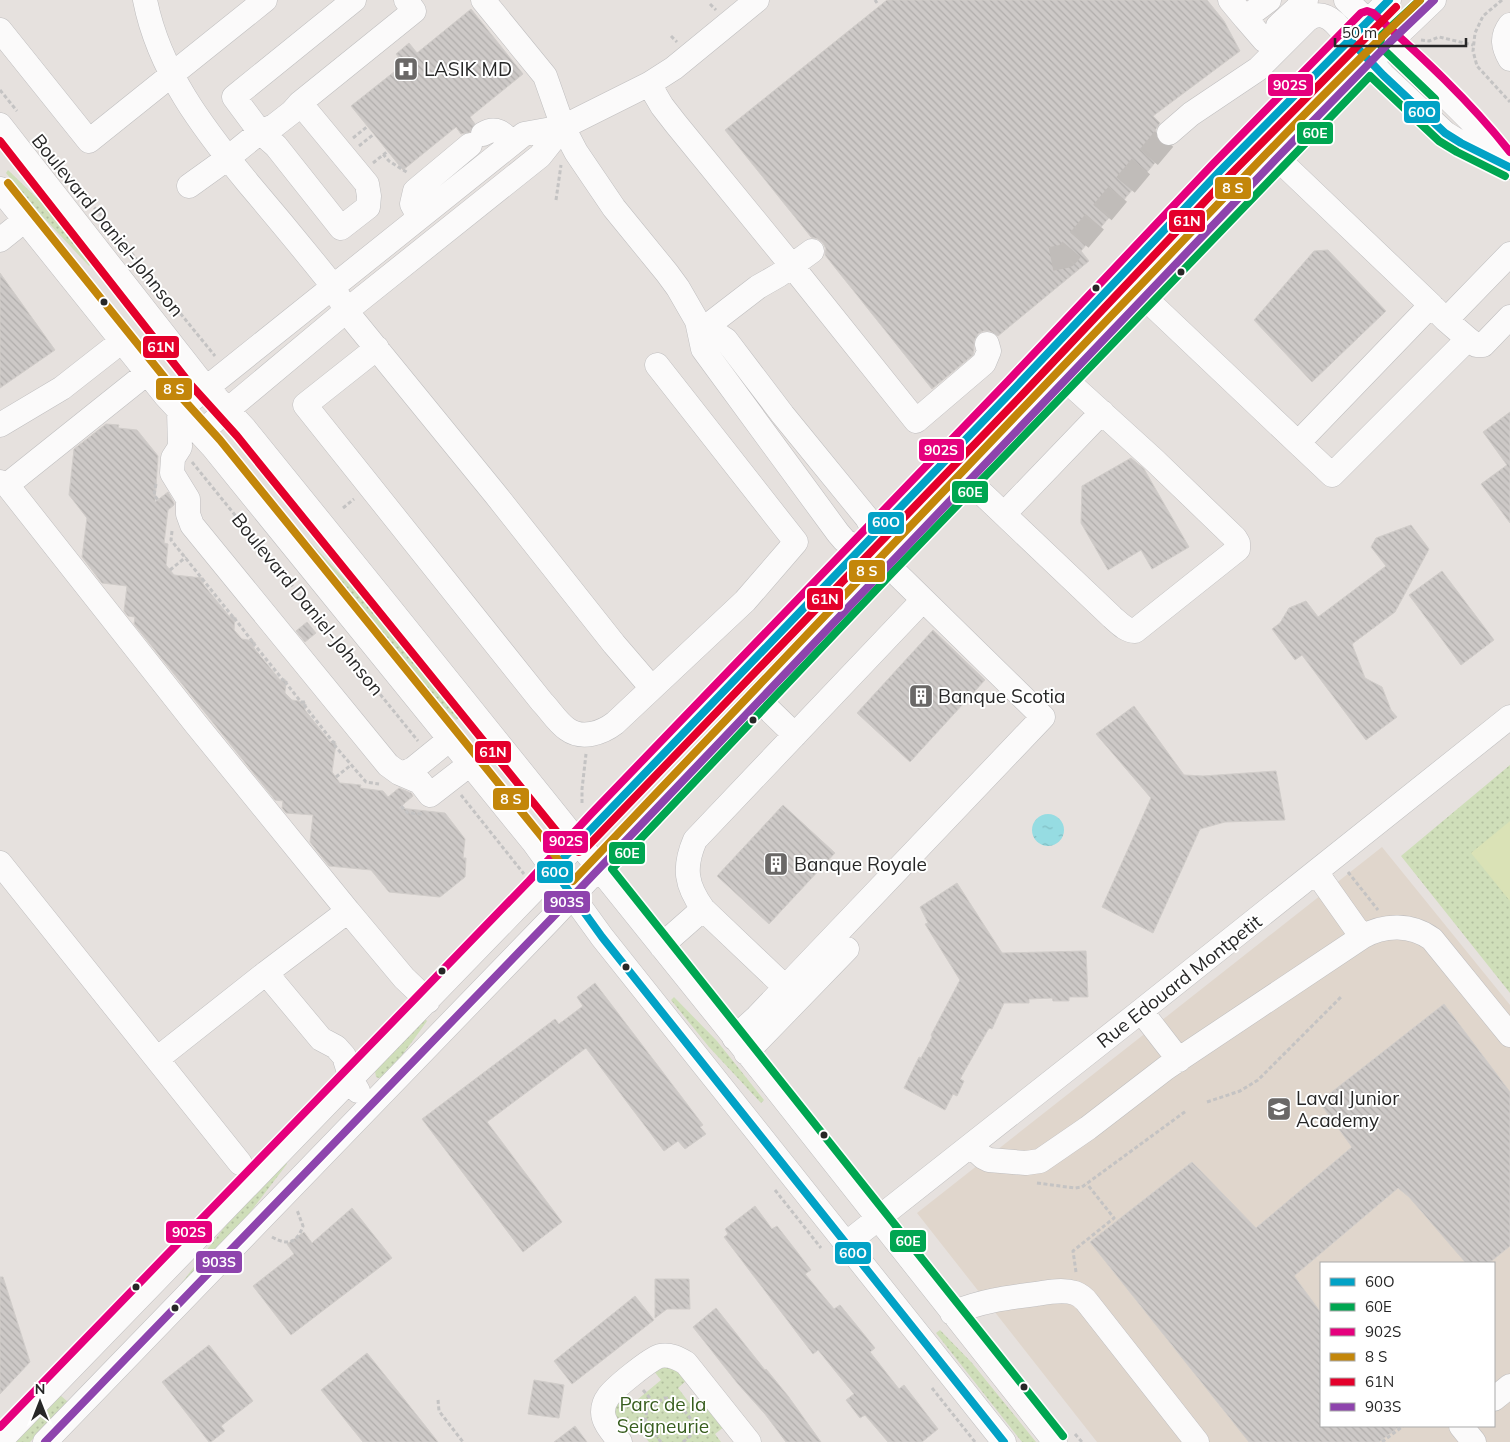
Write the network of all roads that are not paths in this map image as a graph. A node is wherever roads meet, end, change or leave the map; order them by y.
1 (145, 0) edge
2 (265, 0) edge
3 (354, 0) edge
4 (406, 0) edge
5 (483, 0) edge
6 (757, 0) edge
7 (1230, 0) edge
8 (1269, 0) edge
9 (1306, 0) edge
10 (1346, 0) edge
11 (1389, 0) edge
12 (1434, 0) edge
13 (1245, 18) junction
14 (1367, 21) junction
15 (1510, 25) edge
16 (0, 30) edge
17 (1349, 39) junction
18 (1264, 40) junction
19 (1390, 42) junction
20 (1510, 59) edge
21 (1370, 62) junction
22 (172, 75) junction
23 (649, 84) junction
24 (300, 103) junction
25 (9, 119) edge
26 (563, 126) junction
27 (260, 132) junction
28 (512, 143) junction
29 (228, 158) junction
30 (1277, 158) junction
31 (1510, 167) edge
32 (189, 186) dead end
33 (0, 189) edge
34 (419, 217) junction
35 (25, 220) junction
36 (0, 240) edge
37 (812, 250) dead end
38 (1510, 254) edge
39 (792, 266) junction
40 (333, 286) junction
41 (1144, 297) junction
42 (346, 311) junction
43 (1439, 312) junction
44 (1510, 317) edge
45 (702, 324) junction
46 (1468, 339) junction
47 (122, 341) junction
48 (987, 344) dead end
49 (376, 348) junction
50 (1042, 359) junction
51 (657, 365) dead end
52 (147, 373) junction
53 (1066, 379) junction
54 (207, 388) junction
55 (179, 410) junction
56 (228, 410) junction
57 (1102, 412) junction
58 (0, 425) edge
59 (200, 432) junction
60 (1298, 443) junction
61 (969, 481) junction
62 (3, 483) edge
63 (1004, 514) junction
64 (875, 532) junction
65 (858, 549) junction
66 (891, 567) junction
67 (923, 600) junction
68 (651, 687) junction
69 (759, 700) junction
70 (1510, 717) edge
71 (795, 735) junction
72 (450, 739) junction
73 (470, 764) junction
74 (392, 779) junction
75 (578, 842) junction
76 (0, 863) edge
77 (599, 868) junction
78 (553, 869) junction
79 (1316, 872) junction
80 (572, 897) junction
81 (703, 909) junction
82 (348, 911) junction
83 (1362, 936) junction
84 (661, 946) junction
85 (847, 949) dead end
86 (266, 973) junction
87 (785, 987) junction
88 (428, 1001) junction
89 (1141, 1011) junction
90 (1510, 1036) edge
91 (740, 1046) junction
92 (156, 1059) junction
93 (1179, 1060) junction
94 (351, 1080) junction
95 (368, 1107) junction
96 (971, 1146) junction
97 (240, 1163) dead end
98 (878, 1219) junction
99 (847, 1243) junction
100 (952, 1313) junction
101 (1510, 1386) edge
102 (1495, 1398) edge
103 (1462, 1427) edge
104 (0, 1441) edge
105 (45, 1442) edge
106 (620, 1442) edge
107 (749, 1442) edge
108 (1004, 1442) edge
109 (1054, 1442) edge
110 (1197, 1442) edge
111 (1474, 1442) edge

1 - 22 street
2 - 22 street
3 - 27 street
4 - 24 street
5 - 26 street
6 - 23 street
7 - 13 street
8 - 13 street
9 - 18 street
10 - 14 street
11 - 14 street
12 - 19 street
13 - 18 street
14 - 17 street
14 - 19 street
15 - 20 street
16 - 22 street
17 - 18 street
17 - 21 street
17 - 50 street
19 - 21 street
19 - 31 street
21 - 30 street
21 - 31 street
22 - 29 street
23 - 26 street
23 - 39 street
24 - 27 street
24 - 27 street
25 - 54 street, Boulevard Daniel-Johnson
26 - 28 street
26 - 42 street
26 - 45 street
27 - 29 street
28 - 34 street
28 - 34 street
29 - 32 street
29 - 40 street
30 - 41 street
30 - 43 street
33 - 35 street, Boulevard Daniel-Johnson
34 - 40 street
35 - 36 street
35 - 47 street, Boulevard Daniel-Johnson
37 - 39 street
38 - 43 street
39 - 45 street
39 - 48 street
40 - 42 street
40 - 54 street
41 - 53 street
41 - 60 street
42 - 49 street
42 - 56 street
43 - 46 street
43 - 60 street
44 - 46 street
45 - 64 street
45 - 65 street
46 - 60 street
47 - 52 street, Boulevard Daniel-Johnson
47 - 58 street
49 - 68 street
49 - 68 street
50 - 53 street
50 - 64 street
51 - 68 street
52 - 55 street, Boulevard Daniel-Johnson
52 - 62 street
53 - 57 street
53 - 61 street
54 - 55 street
54 - 56 street, Boulevard Daniel-Johnson
55 - 59 street, Boulevard Daniel-Johnson
55 - 74 street
56 - 59 street
56 - 75 street, Boulevard Daniel-Johnson
57 - 63 street
57 - 63 street
59 - 72 street, Boulevard Daniel-Johnson
61 - 63 street
61 - 66 street
62 - 82 street
64 - 65 street
64 - 66 street
65 - 66 street
65 - 75 street
66 - 67 street
66 - 69 street
67 - 71 street
67 - 87 street
69 - 71 street
69 - 77 street
70 - 79 street, Rue Edouard Montpetit
71 - 81 street
72 - 73 street, Boulevard Daniel-Johnson
72 - 74 street
73 - 74 street
73 - 78 street, Boulevard Daniel-Johnson
75 - 77 street, Boulevard Daniel-Johnson
75 - 78 street
76 - 92 street
77 - 80 street
77 - 84 street, Boulevard Daniel-Johnson
78 - 80 street, Boulevard Daniel-Johnson
78 - 88 street
79 - 83 street
79 - 89 street, Rue Edouard Montpetit
80 - 95 street
80 - 99 street, Boulevard Daniel-Johnson
81 - 84 street
81 - 87 street
82 - 86 street
82 - 88 street
83 - 90 street
83 - 93 street
84 - 91 street, Boulevard Daniel-Johnson
85 - 91 street
86 - 92 street
86 - 94 street
87 - 91 street
88 - 94 street
89 - 93 street
89 - 96 street, Rue Edouard Montpetit
91 - 98 street, Boulevard Daniel-Johnson
92 - 97 street
93 - 96 street
94 - 95 street
94 - 104 street
95 - 105 street
96 - 98 street, Rue Edouard Montpetit
98 - 99 street, Rue Edouard Montpetit
98 - 100 street, Boulevard Daniel-Johnson
99 - 108 street, Boulevard Daniel-Johnson
100 - 109 street, Boulevard Daniel-Johnson
100 - 110 street
101 - 102 street
103 - 111 street
106 - 107 street

